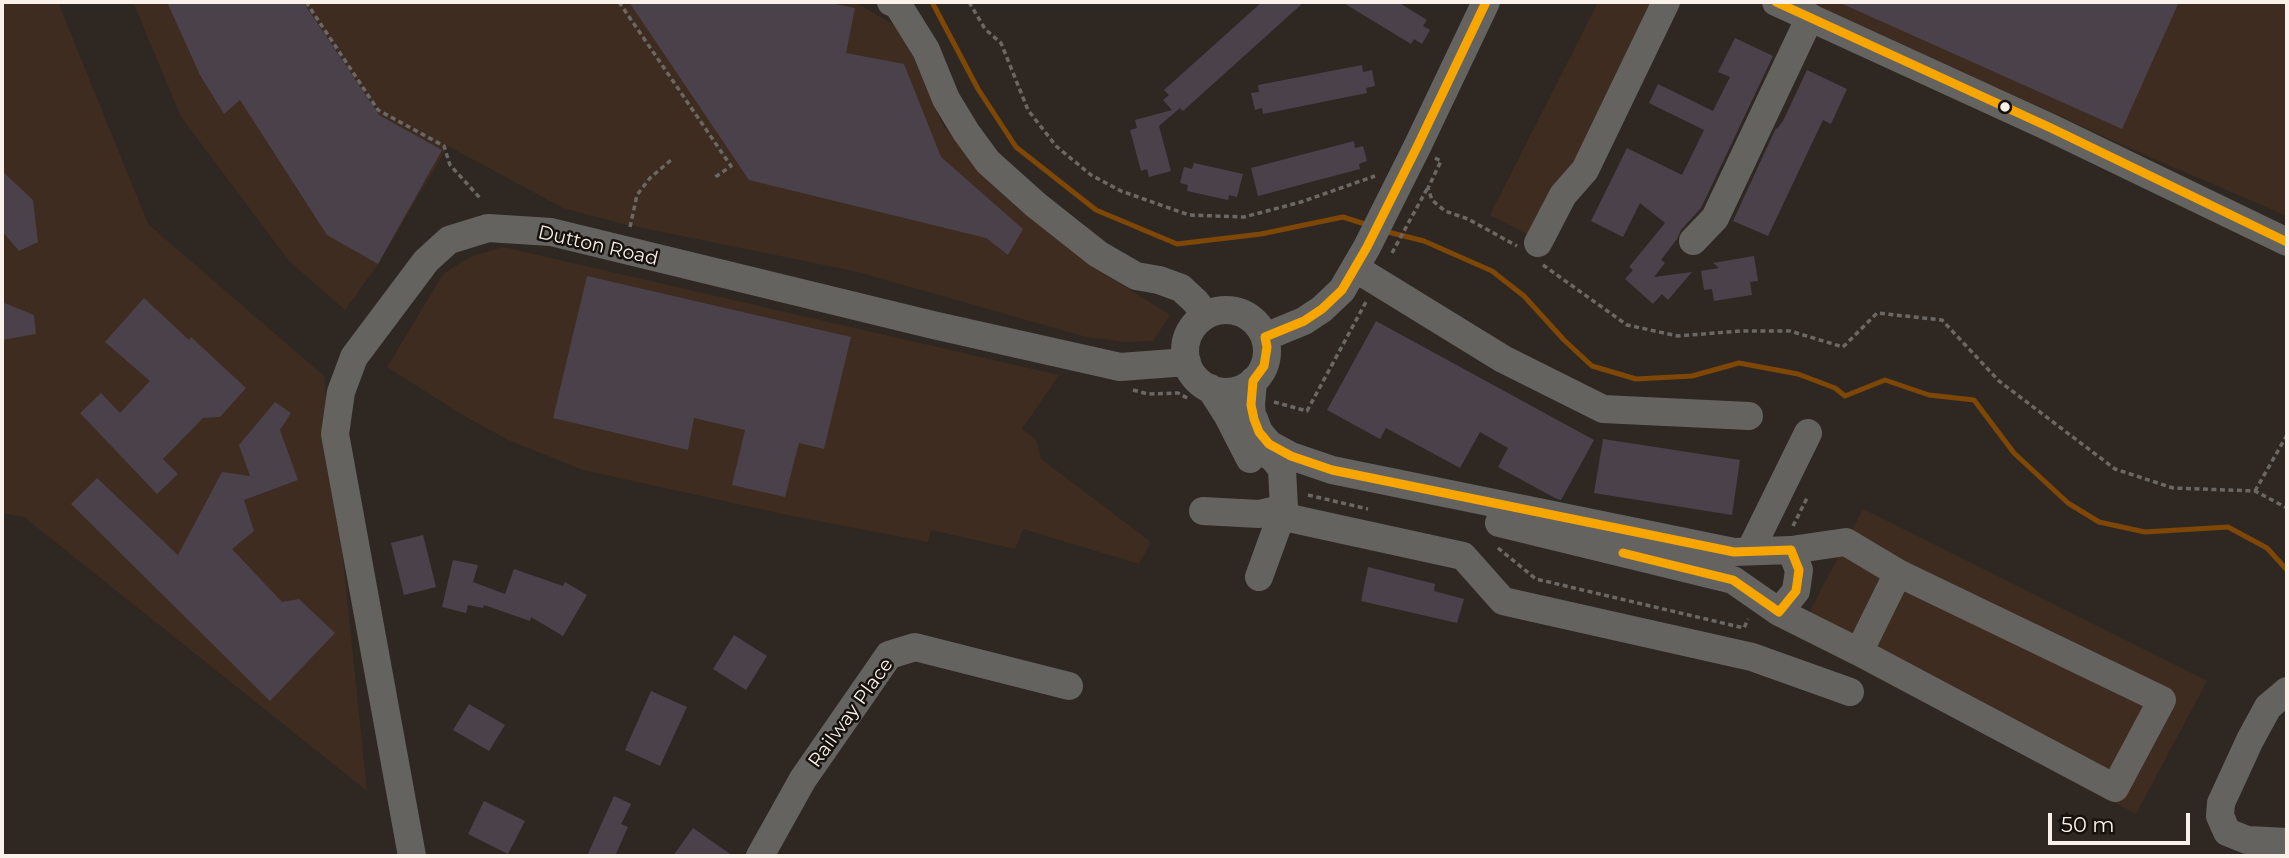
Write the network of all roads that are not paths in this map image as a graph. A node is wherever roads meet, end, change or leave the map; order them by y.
1 (891, 2) edge
2 (1486, 2) edge
3 (1666, 2) edge
4 (1776, 2) edge
5 (1810, 17) junction
6 (1693, 242) dead end
7 (2287, 242) edge
8 (1532, 251) road end
9 (1361, 257) junction
10 (1206, 315) junction
11 (1265, 337) junction
12 (1187, 362) junction
13 (1253, 381) junction
14 (1210, 388) junction
15 (1749, 416) dead end
16 (1254, 419) junction
17 (1808, 433) dead end
18 (1282, 469) junction
19 (1296, 502) junction
20 (1203, 511) dead end
21 (1790, 542) junction
22 (1750, 551) junction
23 (1898, 573) junction
24 (1259, 577) dead end
25 (1765, 612) junction
26 (1859, 652) junction
27 (1051, 681) dead end
28 (2287, 691) edge
29 (1850, 692) dead end
30 (2287, 842) edge
31 (412, 856) edge
32 (760, 856) edge

1 - 10 street
2 - 9 street
3 - 8 street
4 - 5 street
5 - 6 street
5 - 7 street
9 - 11 street
9 - 15 street
10 - 11 street
10 - 12 street
11 - 13 street
12 - 14 street
12 - 31 street, Dutton Road
13 - 14 street
13 - 16 street
14 - 18 street
16 - 18 street
16 - 22 street
17 - 22 street
18 - 19 street
18 - 25 street
19 - 20 street
19 - 24 street
19 - 29 street
21 - 22 street
21 - 23 street
21 - 25 street
23 - 26 street
23 - 26 street
25 - 26 street
27 - 32 street, Railway Place
28 - 30 street

